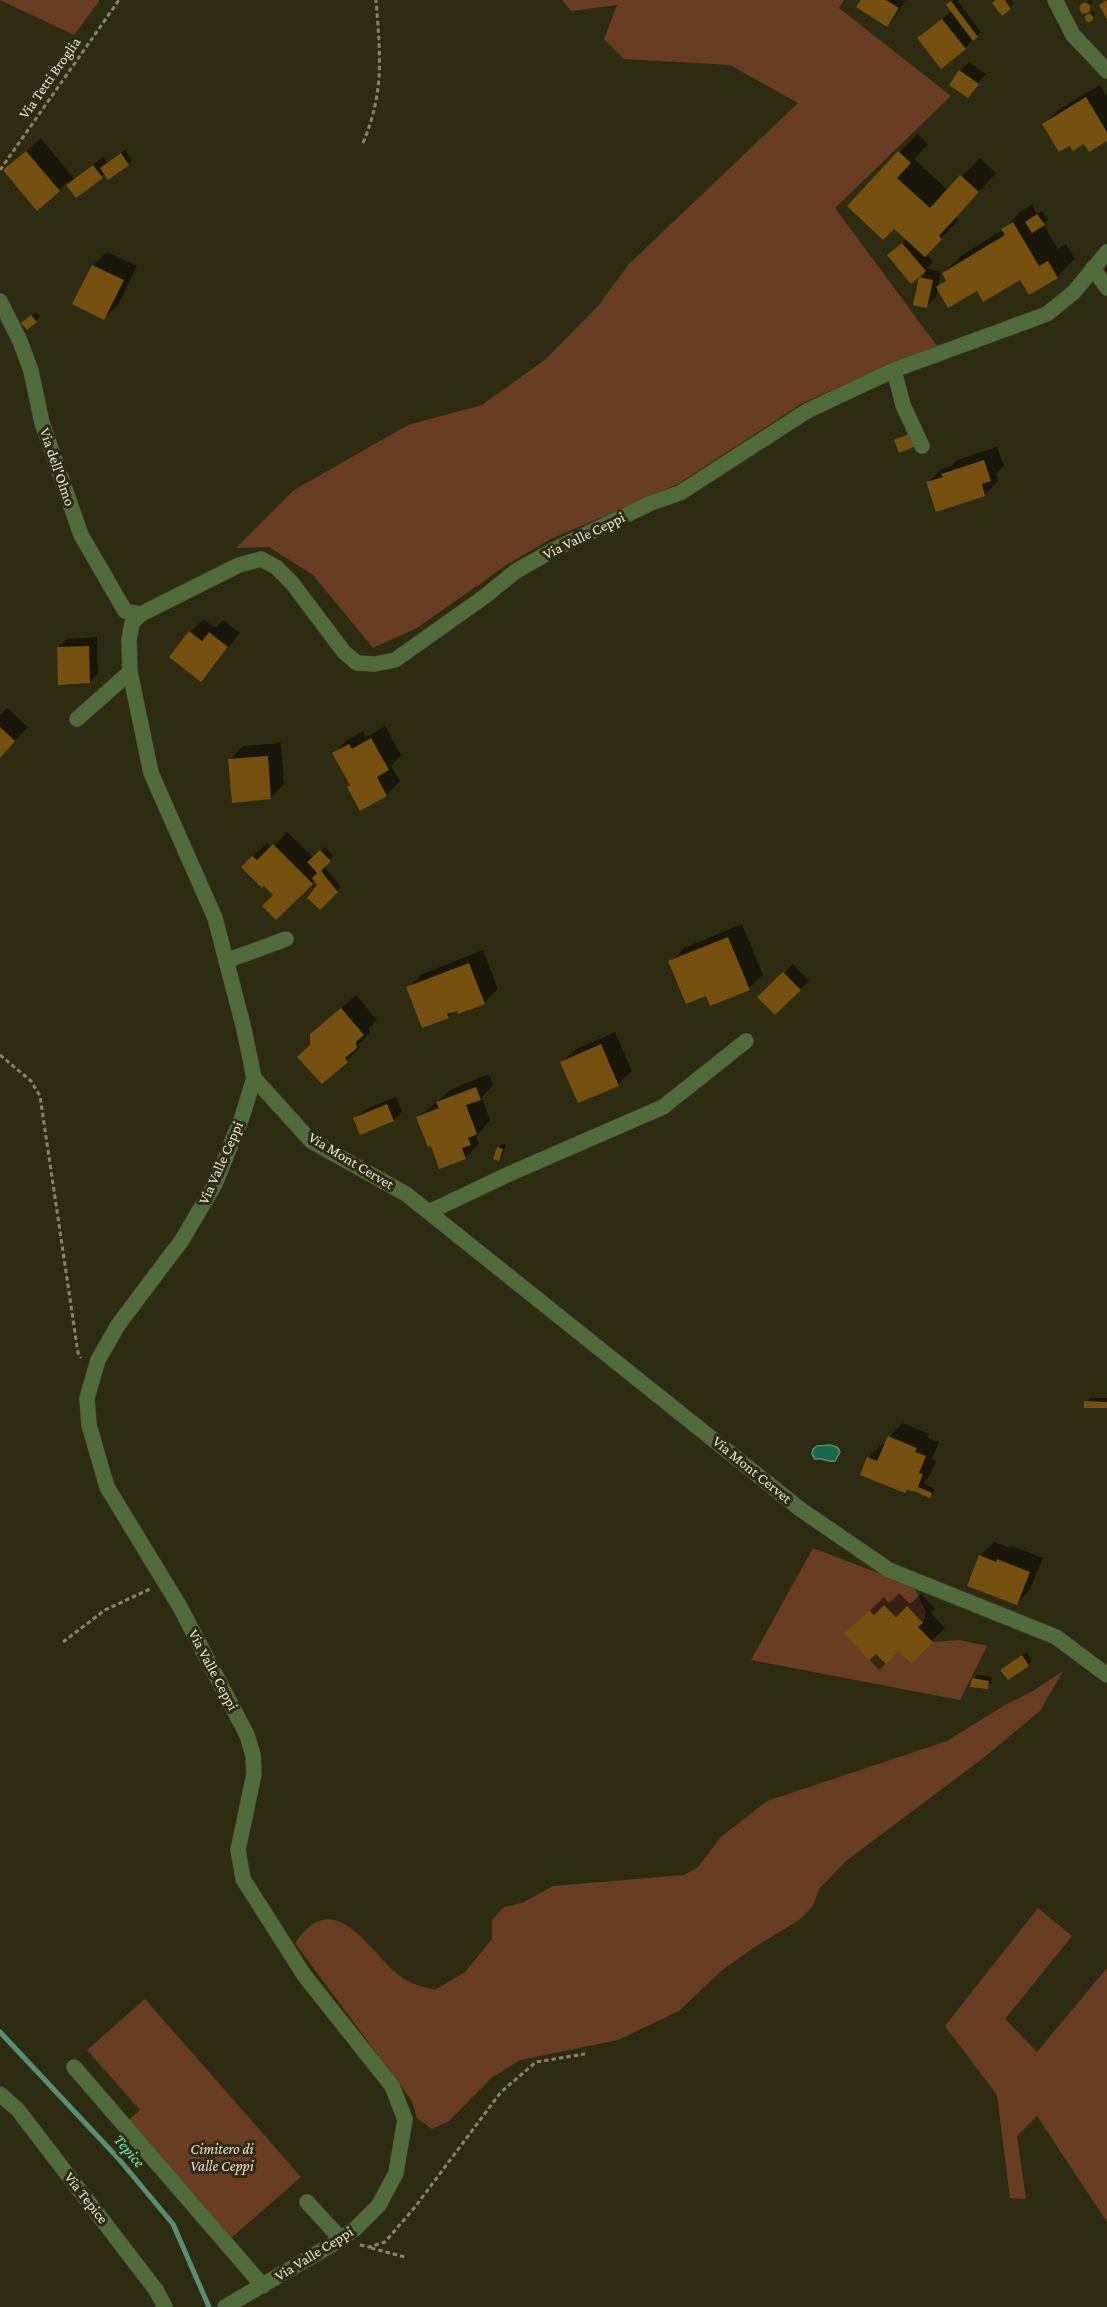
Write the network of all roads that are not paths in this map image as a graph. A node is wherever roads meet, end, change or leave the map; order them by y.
1 (1055, 0) edge
2 (1107, 70) edge
3 (1107, 252) edge
4 (1093, 268) junction
5 (1107, 288) edge
6 (0, 301) edge
7 (894, 370) junction
8 (922, 446) dead end
9 (141, 614) junction
10 (130, 672) junction
11 (76, 719) dead end
12 (286, 939) dead end
13 (226, 961) junction
14 (746, 1041) dead end
15 (254, 1078) junction
16 (429, 1212) junction
17 (1107, 1675) edge
18 (75, 2067) dead end
19 (0, 2094) edge
20 (308, 2202) dead end
21 (341, 2239) junction
22 (263, 2286) junction
23 (227, 2306) edge
24 (165, 2307) edge

1 - 2 street
3 - 4 street, Via Valle Ceppi
4 - 5 street
4 - 7 street, Via Valle Ceppi
6 - 9 street, Via dell'Olmo
7 - 8 street
7 - 9 street, Via Valle Ceppi
9 - 10 street, Via Valle Ceppi
10 - 11 street
10 - 13 street, Via Valle Ceppi
12 - 13 street
13 - 15 street, Via Valle Ceppi
14 - 16 street
15 - 16 street, Via Mont Cervet
15 - 21 street, Via Valle Ceppi
16 - 17 street, Via Mont Cervet
18 - 22 street
19 - 24 street, Via Tepice
20 - 21 street
21 - 22 street, Via Valle Ceppi
22 - 23 street, Via Valle Ceppi

